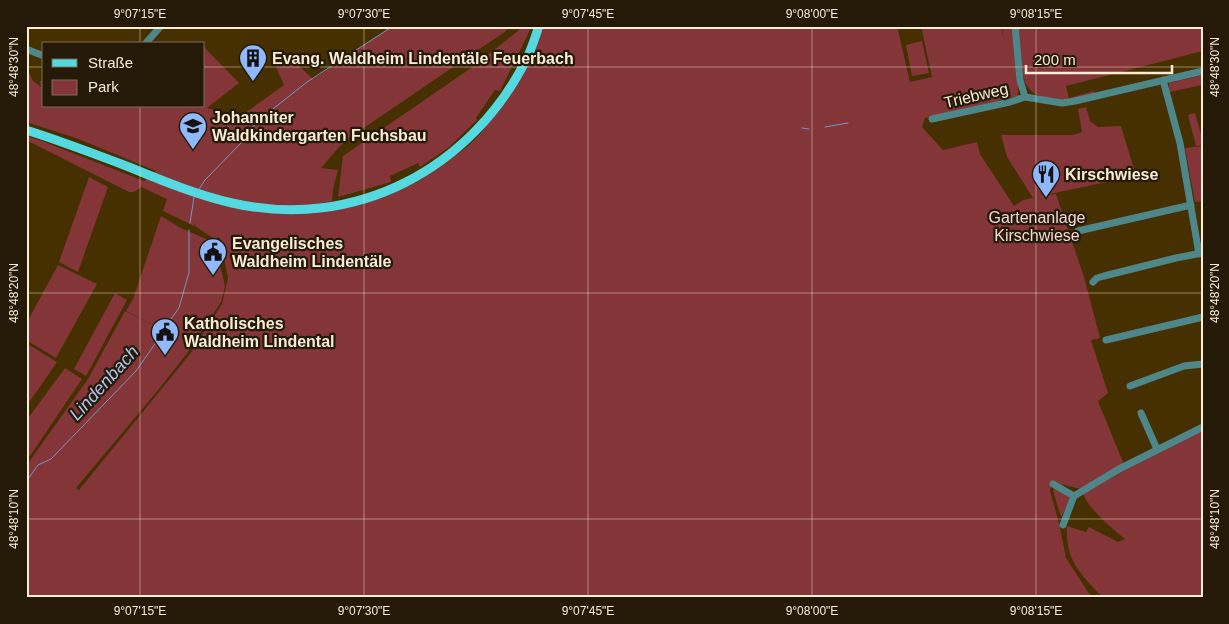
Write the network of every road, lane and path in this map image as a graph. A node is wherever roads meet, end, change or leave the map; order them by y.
1 (161, 26) edge
2 (539, 26) edge
3 (1015, 26) edge
4 (147, 42) edge
5 (26, 49) edge
6 (42, 55) edge
7 (1203, 71) edge
8 (1162, 80) junction
9 (1026, 96) junction
10 (932, 120) dead end
11 (26, 130) edge
12 (1191, 206) junction
13 (1076, 234) dead end
14 (1201, 254) edge
15 (1093, 282) dead end
16 (1203, 317) edge
17 (1106, 340) dead end
18 (1203, 364) edge
19 (1130, 386) dead end
20 (1141, 413) dead end
21 (1203, 427) edge
22 (1157, 450) junction
23 (1053, 484) dead end
24 (1074, 496) junction
25 (1063, 525) dead end

1 - 4 street
2 - 11 main road
3 - 9 street
5 - 6 street
7 - 8 street, Triebweg
8 - 9 street, Triebweg
8 - 12 street
9 - 10 street, Triebweg
12 - 13 street
12 - 14 street
14 - 15 street
16 - 17 street
18 - 19 street
20 - 22 street
21 - 22 street
22 - 24 street
23 - 24 street
24 - 25 street

